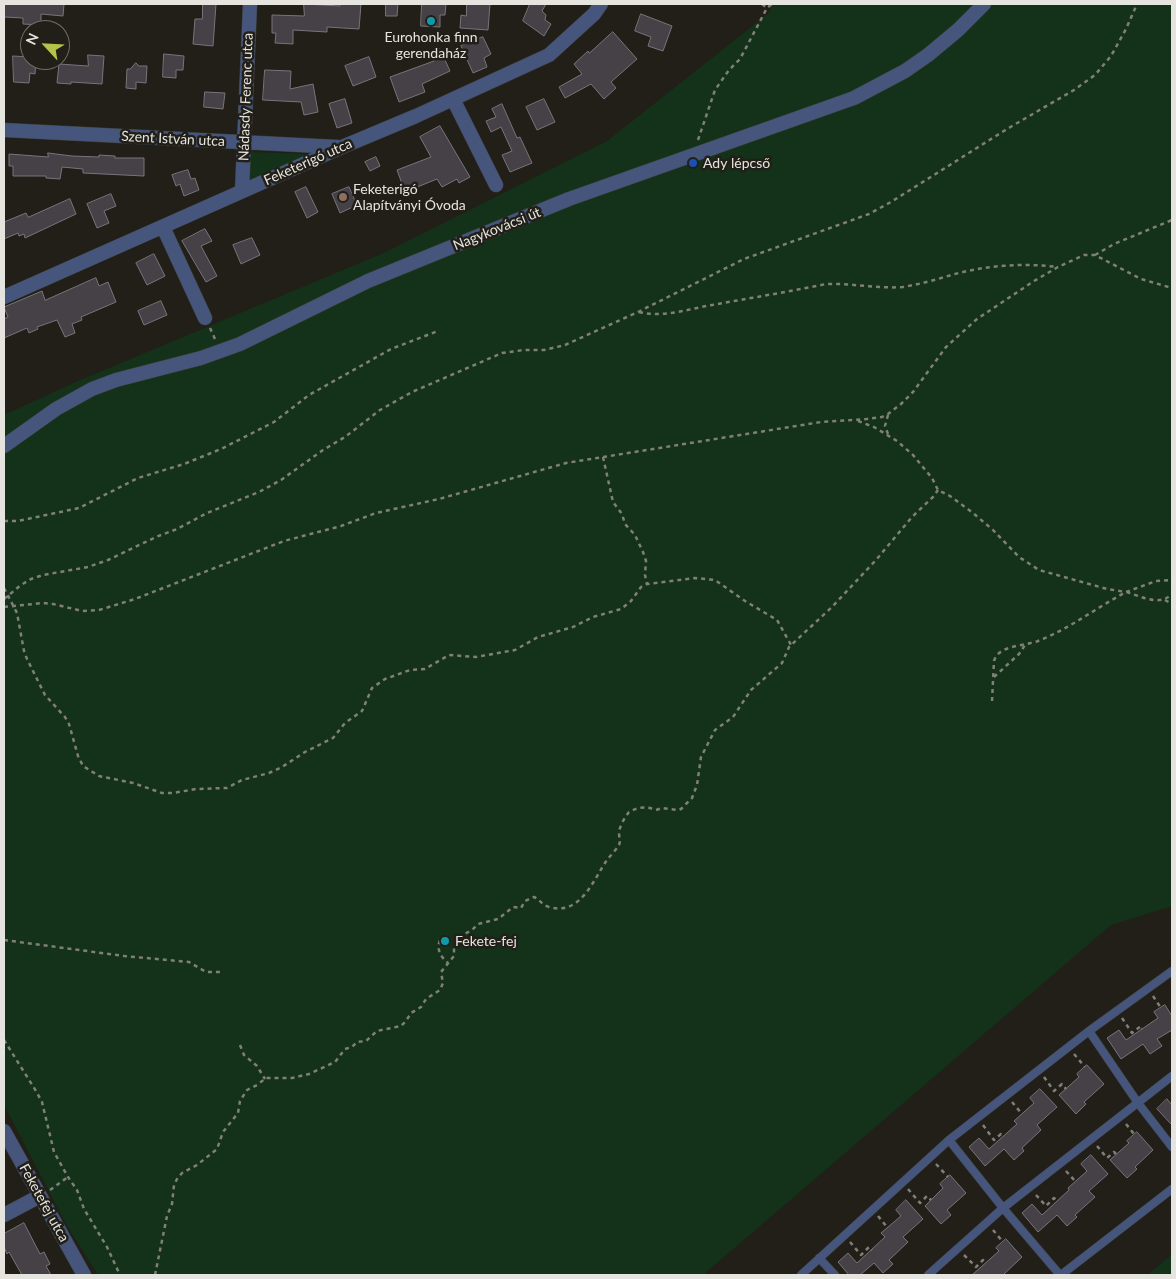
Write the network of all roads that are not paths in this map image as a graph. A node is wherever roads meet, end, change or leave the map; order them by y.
1 (250, 4) edge
2 (601, 4) edge
3 (984, 4) edge
4 (453, 99) junction
5 (4, 130) edge
6 (243, 143) junction
7 (342, 147) junction
8 (496, 185) dead end
9 (242, 191) junction
10 (163, 226) junction
11 (4, 297) edge
12 (205, 318) road end
13 (4, 446) edge
14 (1172, 971) edge
15 (1089, 1031) junction
16 (1172, 1076) edge
17 (1138, 1103) junction
18 (4, 1131) edge
19 (949, 1140) junction
20 (1172, 1147) edge
21 (1172, 1189) edge
22 (40, 1196) junction
23 (1003, 1208) junction
24 (4, 1215) edge
25 (819, 1258) junction
26 (84, 1275) edge
27 (801, 1275) edge
28 (835, 1275) edge
29 (928, 1275) edge
30 (1061, 1275) edge

1 - 6 street, Nádasdy Ferenc utca
2 - 4 street, Feketerigó utca
3 - 13 street, Nagykovácsi út
4 - 7 street, Feketerigó utca
4 - 8 street
5 - 6 street, Szent István utca
6 - 7 street, Szent István utca
6 - 9 street, Nádasdy Ferenc utca
7 - 9 street, Feketerigó utca
9 - 10 street, Feketerigó utca
10 - 11 street, Feketerigó utca
10 - 12 street
14 - 15 lane
15 - 17 lane
15 - 19 lane
16 - 17 lane
17 - 20 lane
17 - 23 lane
18 - 22 street, Feketefej utca
19 - 23 lane
19 - 25 lane
21 - 30 lane
22 - 24 street
22 - 26 street, Feketefej utca
23 - 29 lane
23 - 30 lane
25 - 27 lane
25 - 28 lane

